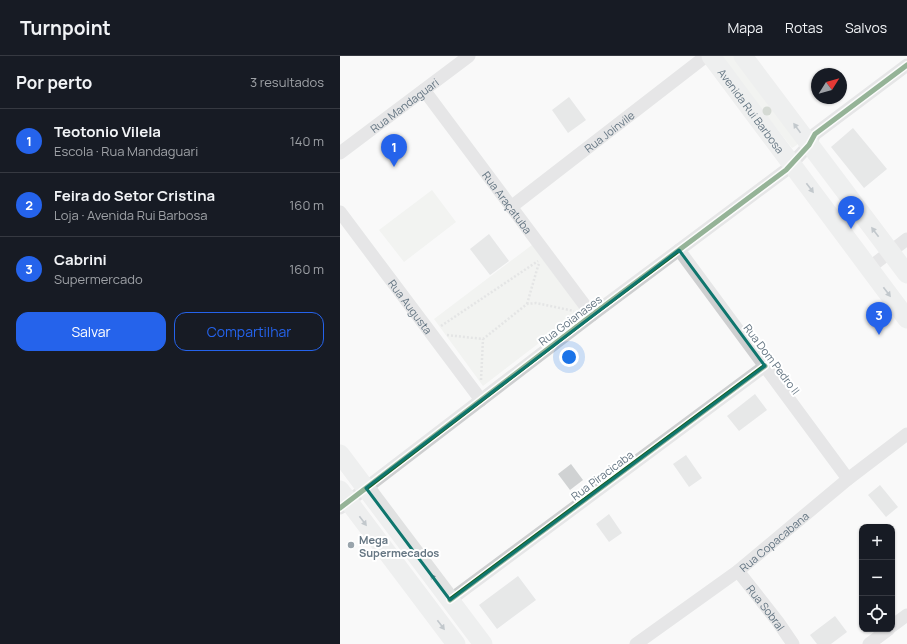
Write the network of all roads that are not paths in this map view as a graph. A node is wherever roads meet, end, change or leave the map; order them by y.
1 (469, 56) edge
2 (706, 56) edge
3 (710, 56) edge
4 (743, 56) edge
5 (907, 65) edge
6 (424, 90) junction
7 (809, 145) junction
8 (340, 153) edge
9 (792, 164) junction
10 (511, 206) junction
11 (340, 212) edge
12 (907, 239) edge
13 (679, 250) junction
14 (890, 252) junction
15 (869, 268) junction
16 (907, 274) edge
17 (592, 315) junction
18 (907, 319) edge
19 (765, 366) junction
20 (480, 400) junction
21 (907, 434) edge
22 (340, 454) edge
23 (848, 479) junction
24 (366, 488) junction
25 (343, 500) edge
26 (738, 571) junction
27 (450, 600) junction
28 (907, 615) edge
29 (895, 624) edge
30 (885, 632) edge
31 (456, 644) edge
32 (483, 644) edge
33 (636, 644) edge
34 (794, 644) edge
35 (869, 644) edge

1 - 6 street, Rua Mandaguari
2 - 10 street, Rua Joinvile
3 - 9 street, Avenida Rui Barbosa
7 -> 4 street
5 - 7 street, Rua Goianases
6 - 8 street, Rua Mandaguari
6 - 10 street, Rua Araçatuba
7 - 9 street, Rua Goianases
14 -> 7 street
9 - 13 street, Rua Goianases
9 -> 15 street, Avenida Rui Barbosa
10 - 17 street, Rua Araçatuba
11 - 20 street, Rua Augusta
12 - 14 street
13 - 17 street, Rua Goianases
13 - 19 street, Rua Dom Pedro II
14 - 15 street
14 - 16 street
15 -> 18 street, Avenida Rui Barbosa
17 - 20 street, Rua Goianases
19 - 23 street, Rua Dom Pedro II
19 - 27 street, Rua Piracicaba
20 - 24 street, Rua Goianases
21 - 23 street, Rua Copacabana
22 - 24 street
23 - 26 street, Rua Copacabana
24 - 25 street, Rua Goianases
27 -> 24 street
25 -> 31 street
26 - 33 street, Rua Copacabana
26 - 34 street, Rua Sobral
27 - 32 street
28 - 29 street
30 - 35 street

